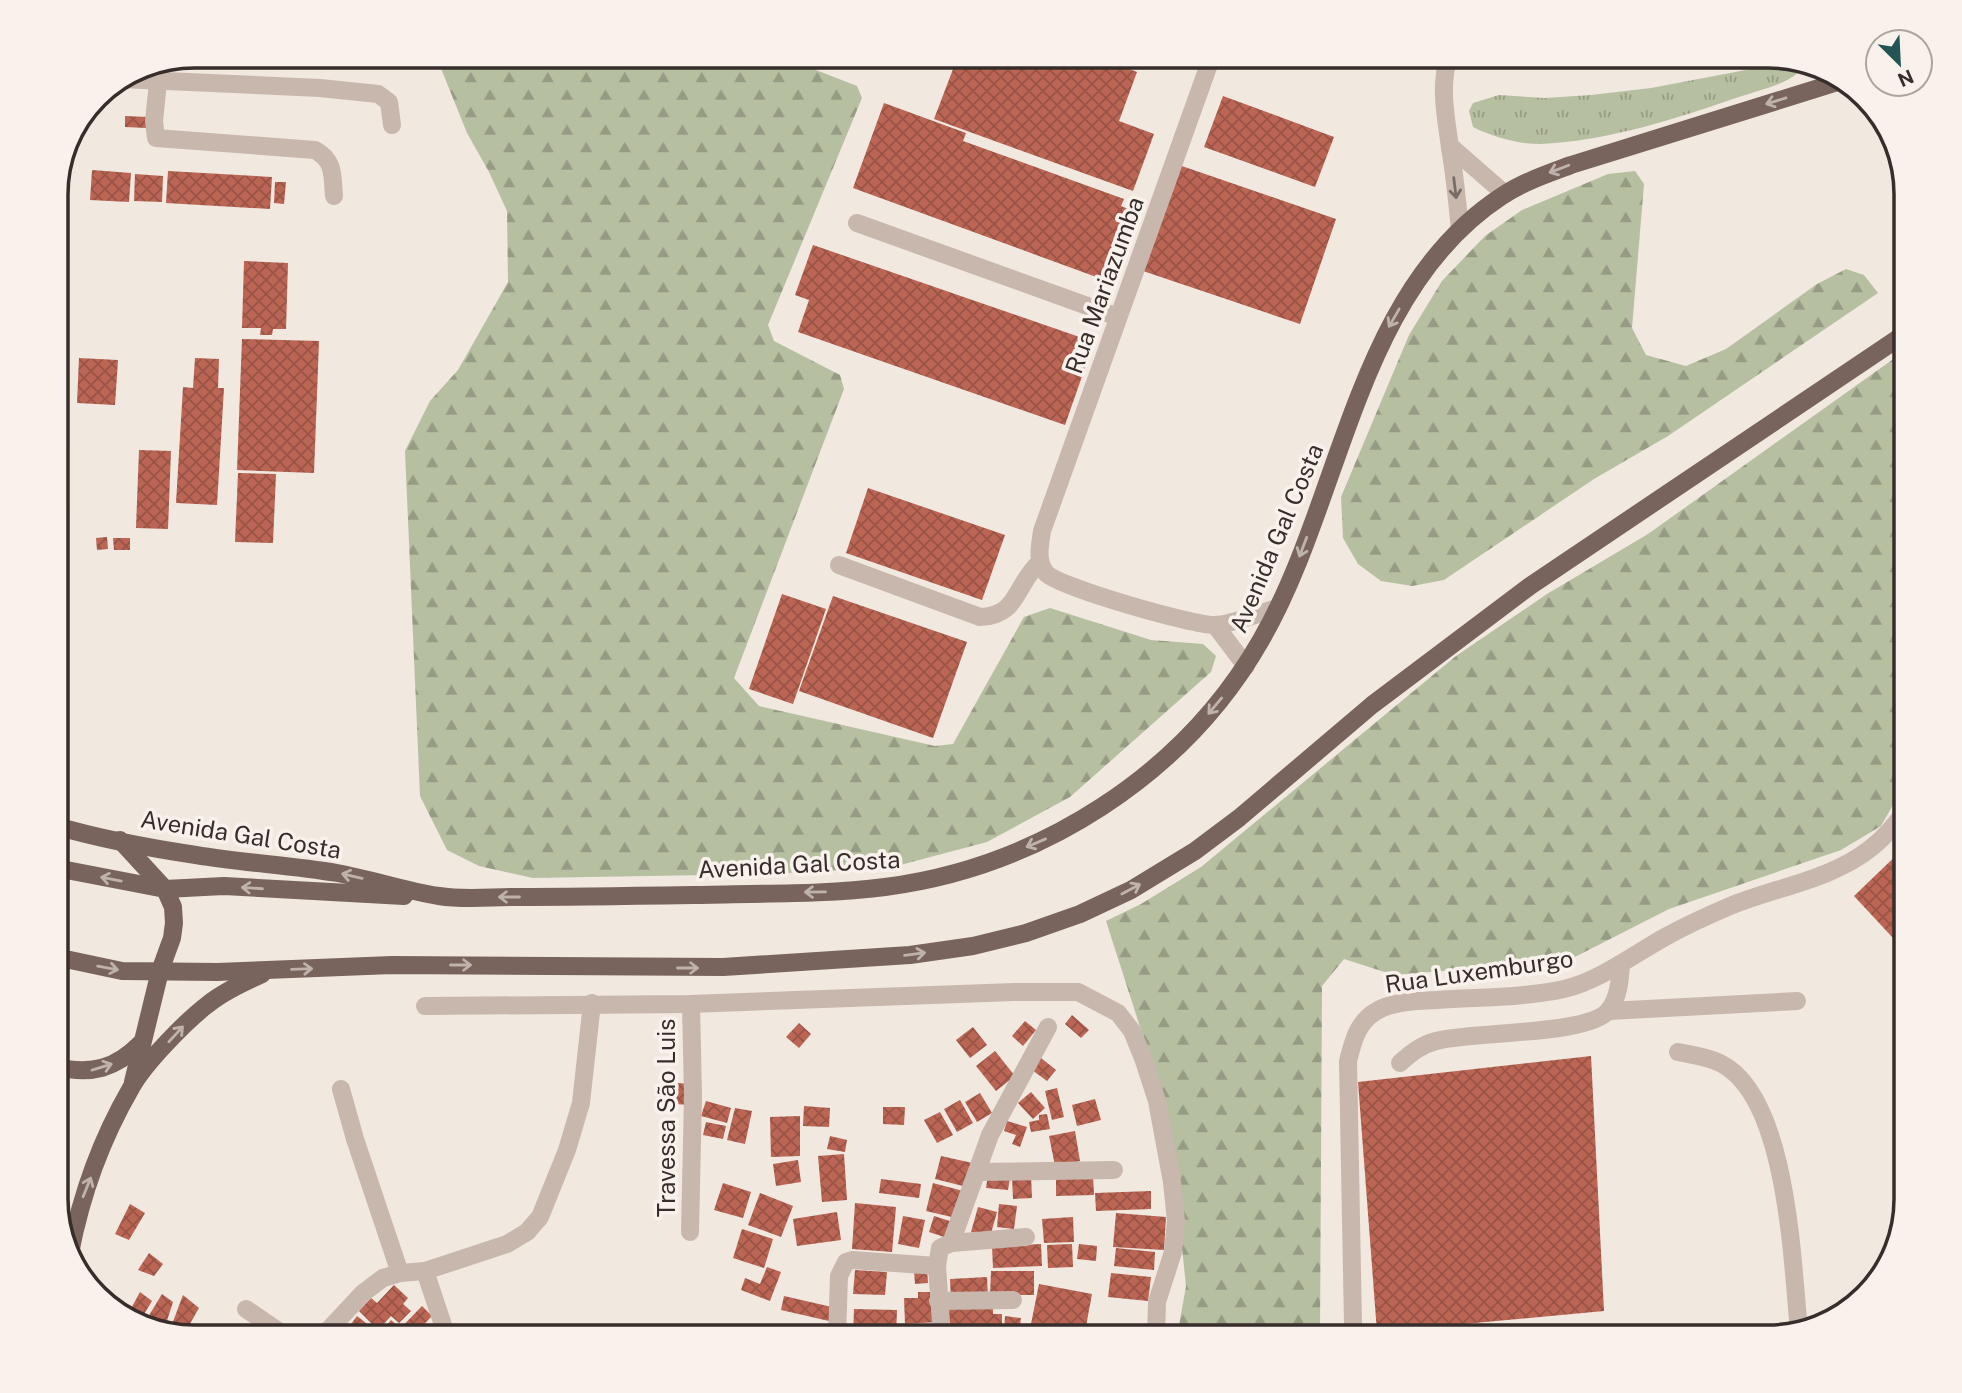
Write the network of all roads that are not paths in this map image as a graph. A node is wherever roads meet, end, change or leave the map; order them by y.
1 (1208, 68) edge
2 (1445, 68) edge
3 (159, 74) edge
4 (141, 81) edge
5 (159, 82) junction
6 (1830, 84) edge
7 (392, 125) dead end
8 (1450, 146) junction
9 (1505, 194) junction
10 (334, 196) dead end
11 (857, 223) dead end
12 (1460, 229) junction
13 (1118, 317) junction
14 (1894, 341) edge
15 (1040, 562) junction
16 (839, 565) dead end
17 (1278, 608) junction
18 (1215, 625) junction
19 (1246, 666) junction
20 (1894, 826) edge
21 (69, 829) edge
22 (120, 841) junction
23 (69, 871) edge
24 (165, 889) junction
25 (443, 897) junction
26 (69, 960) edge
27 (1621, 964) junction
28 (269, 970) junction
29 (160, 971) junction
30 (1797, 1001) dead end
31 (592, 1003) junction
32 (691, 1004) junction
33 (425, 1006) dead end
34 (1609, 1011) junction
35 (1048, 1027) dead end
36 (141, 1043) junction
37 (1678, 1052) dead end
38 (1400, 1063) dead end
39 (69, 1069) edge
40 (132, 1086) junction
41 (341, 1089) dead end
42 (1114, 1170) dead end
43 (977, 1172) junction
44 (690, 1232) dead end
45 (74, 1234) edge
46 (1026, 1237) dead end
47 (951, 1243) junction
48 (937, 1266) junction
49 (425, 1271) junction
50 (400, 1273) junction
51 (1013, 1300) dead end
52 (938, 1301) junction
53 (246, 1309) dead end
54 (1799, 1321) edge
55 (269, 1325) edge
56 (334, 1325) edge
57 (443, 1325) edge
58 (837, 1325) edge
59 (941, 1325) edge
60 (1156, 1325) edge
61 (1353, 1325) dead end

1 - 13 street, Rua Mariazumba
2 - 8 street
3 - 5 street
4 - 5 street
5 - 7 street
5 - 10 street
6 -> 9 main road, Avenida Gal Costa
8 - 9 street
8 -> 12 street
9 - 12 main road, Avenida Gal Costa
11 - 13 street
12 -> 17 main road, Avenida Gal Costa
13 - 15 street, Rua Mariazumba
28 -> 14 main road
15 - 16 street
15 - 18 street
17 - 18 street
17 - 19 main road, Avenida Gal Costa
18 - 19 street
19 -> 25 main road, Avenida Gal Costa
20 - 27 street, Rua Luxemburgo
21 - 22 main road, Avenida Gal Costa
22 - 24 main road
25 -> 22 main road, Avenida Gal Costa
24 -> 23 main road
25 -> 24 main road
24 - 29 main road
26 -> 29 main road
27 - 34 street
27 - 61 street, Rua Luxemburgo
28 - 29 main road
40 -> 28 main road
29 - 36 main road
30 - 34 street
31 - 32 street
31 - 33 street
31 - 49 street
32 - 44 street, Travessa São Luis
32 - 60 street
34 - 38 street
35 - 43 street
39 -> 36 main road
36 - 40 main road
37 - 54 street
45 -> 40 main road
41 - 50 street
42 - 43 street
43 - 47 street
46 - 47 street
47 - 48 street
48 - 52 street
48 - 58 street
49 - 50 street
49 - 57 street
50 - 56 street
51 - 52 street
52 - 59 street
53 - 55 street

